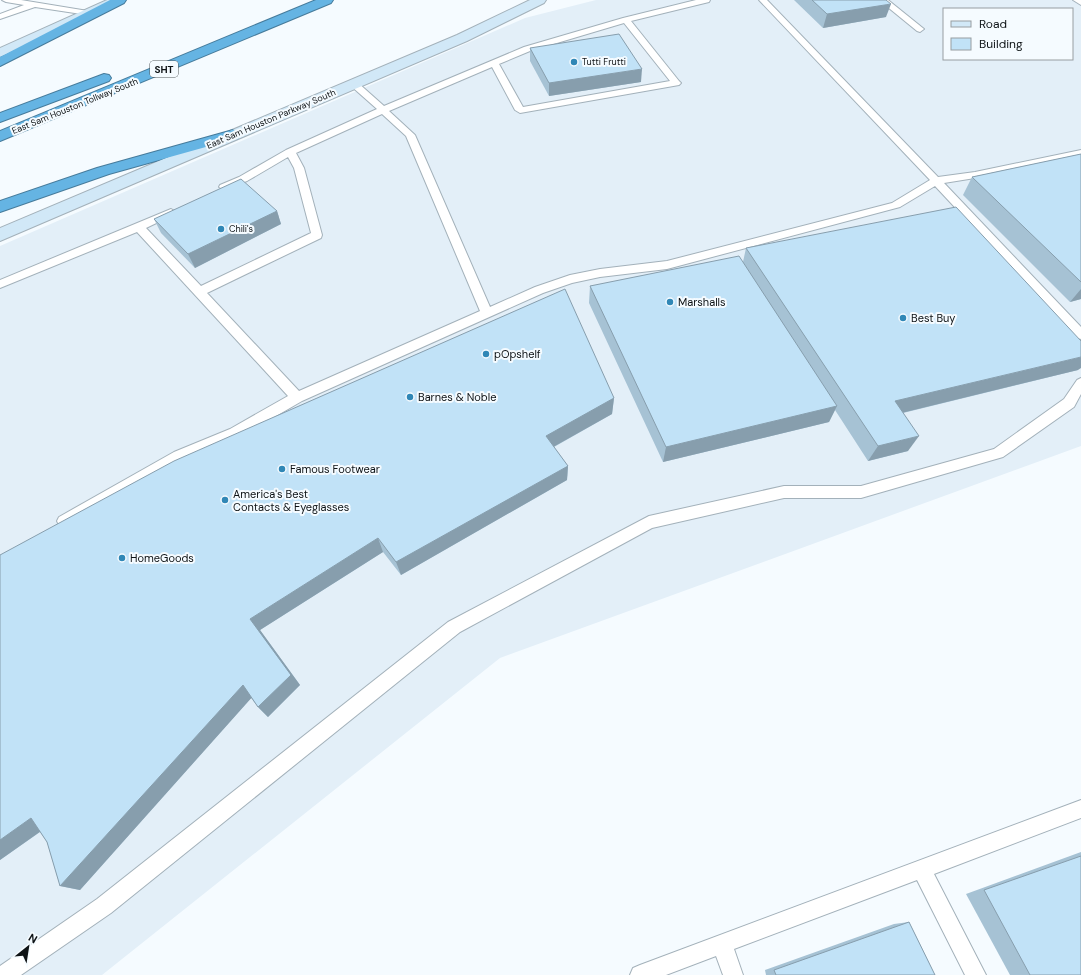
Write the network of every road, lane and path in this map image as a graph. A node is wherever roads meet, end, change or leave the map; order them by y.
1 (9, 0) edge
2 (118, 0) edge
3 (327, 0) edge
4 (540, 0) edge
5 (706, 0) edge
6 (763, 0) edge
7 (883, 0) edge
8 (1077, 0) edge
9 (1081, 3) edge
10 (35, 4) junction
11 (88, 14) junction
12 (0, 17) edge
13 (249, 18) dead end
14 (626, 20) junction
15 (920, 29) dead end
16 (0, 53) edge
17 (0, 62) edge
18 (494, 62) junction
19 (354, 84) junction
20 (383, 110) junction
21 (0, 118) edge
22 (233, 135) junction
23 (0, 136) edge
24 (290, 152) junction
25 (1081, 153) edge
26 (936, 181) junction
27 (215, 192) edge
28 (0, 207) edge
29 (180, 208) edge
30 (139, 227) junction
31 (0, 235) edge
32 (0, 284) edge
33 (199, 292) junction
34 (486, 312) junction
35 (1081, 335) edge
36 (1081, 383) edge
37 (298, 397) junction
38 (55, 525) edge
39 (1081, 809) edge
40 (921, 869) junction
41 (722, 944) junction
42 (4, 975) edge
43 (640, 975) edge
44 (733, 975) edge
45 (976, 975) edge

1 - 10 lane
2 - 11 main road
2 - 17 highway
3 - 23 highway, East Sam Houston Tollway South / SHT
4 - 19 main road, East Sam Houston Parkway South
5 - 14 lane
6 - 26 lane
7 - 15 lane
8 - 9 lane
10 - 11 lane
10 - 12 lane
11 - 16 main road
13 - 21 highway, East Sam Houston Tollway South / SHT
14 - 18 lane
14 - 18 lane
18 - 20 lane
19 - 20 lane
19 - 22 main road, East Sam Houston Parkway South
20 - 24 lane
20 - 34 lane
22 - 28 highway
22 - 31 main road, East Sam Houston Parkway South
24 - 27 lane
24 - 33 lane
25 - 26 lane
26 - 34 lane
26 - 35 lane
29 - 30 lane
30 - 32 lane
30 - 33 lane
33 - 37 lane
34 - 37 lane
36 - 42 lane
37 - 38 lane
39 - 40 lane
40 - 41 lane
40 - 45 lane
41 - 43 lane
41 - 44 lane

